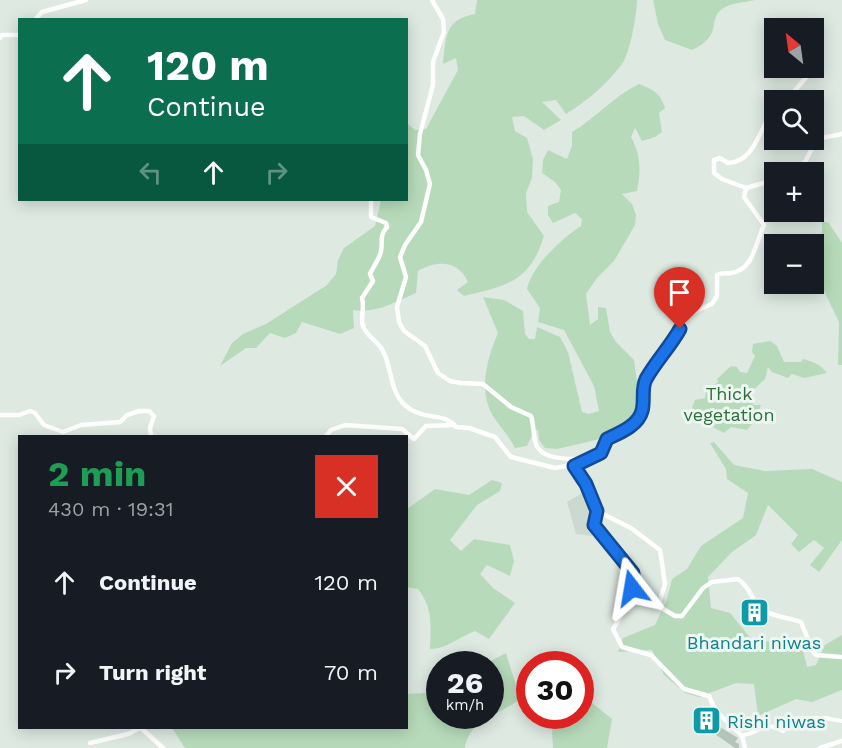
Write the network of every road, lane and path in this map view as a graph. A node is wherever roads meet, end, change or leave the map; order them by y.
1 (86, 0) edge
2 (432, 0) edge
3 (37, 18) edge
4 (18, 35) edge
5 (0, 39) edge
6 (805, 78) edge
7 (795, 90) edge
8 (764, 128) edge
9 (842, 134) edge
10 (805, 162) edge
11 (764, 183) edge
12 (746, 188) junction
13 (372, 201) edge
14 (0, 415) edge
15 (454, 425) junction
16 (151, 435) edge
17 (327, 435) edge
18 (578, 464) junction
19 (597, 511) junction
20 (842, 657) edge
21 (842, 721) edge
22 (138, 729) edge
23 (141, 729) edge
24 (741, 735) junction
25 (842, 741) edge
26 (90, 743) dead end
27 (163, 748) edge
28 (745, 748) edge
29 (820, 748) edge

1 - 3 street
2 - 18 street
4 - 5 street
6 - 7 street
8 - 12 street
9 - 10 street
11 - 12 street
12 - 18 street
13 - 15 street
14 - 16 street
15 - 17 street
15 - 18 street
18 - 19 street
19 - 20 street
19 - 24 street
21 - 24 street
22 - 26 street
23 - 27 street
24 - 28 street
25 - 29 street

